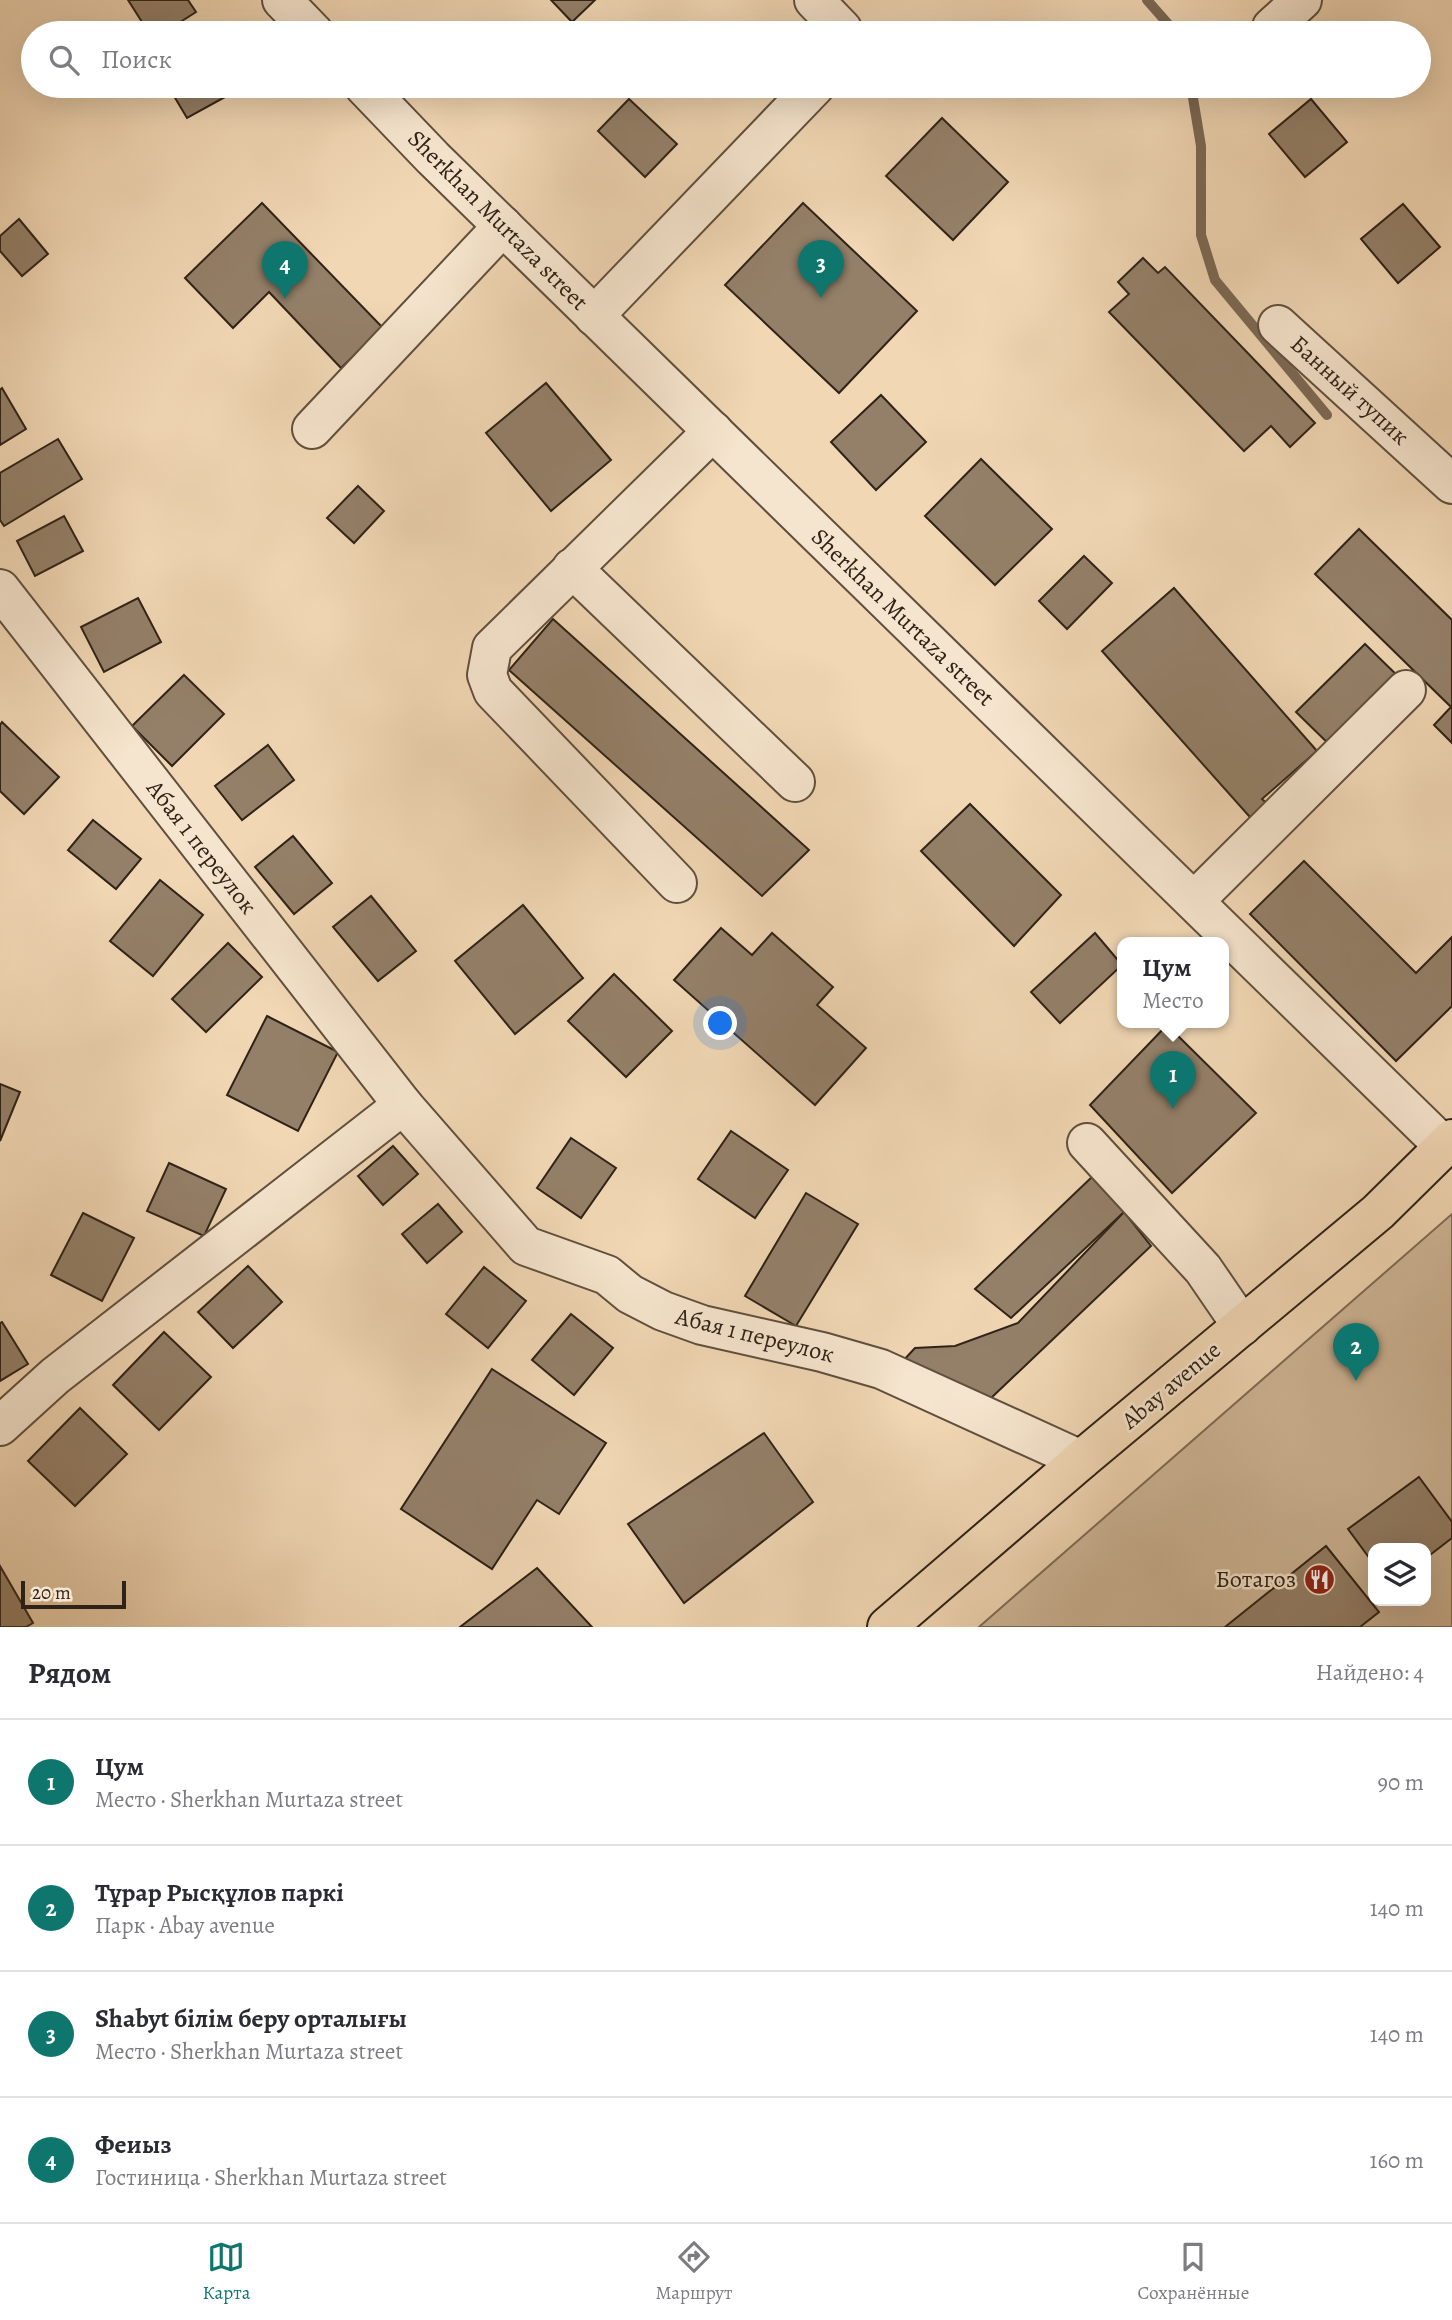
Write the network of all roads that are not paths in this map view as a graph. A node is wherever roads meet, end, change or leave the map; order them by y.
1 (282, 0) edge
2 (814, 0) edge
3 (1302, 0) edge
4 (302, 21) edge
5 (834, 21) edge
6 (1279, 21) edge
7 (376, 98) edge
8 (803, 98) edge
9 (503, 226) junction
10 (594, 316) junction
11 (1278, 325) dead end
12 (312, 429) dead end
13 (713, 431) junction
14 (1452, 484) edge
15 (572, 568) junction
16 (0, 589) edge
17 (1406, 690) dead end
18 (795, 782) dead end
19 (677, 883) dead end
20 (1194, 901) junction
21 (404, 1105) junction
22 (1448, 1142) edge
23 (1087, 1143) dead end
24 (1242, 1326) junction
25 (0, 1426) edge
26 (1082, 1460) junction
27 (887, 1627) edge

1 - 4 street
2 - 5 street
3 - 6 street
7 - 9 street, Sherkhan Murtaza street
8 - 10 street
9 - 10 street, Sherkhan Murtaza street
9 - 12 street
10 - 13 street, Sherkhan Murtaza street
11 - 14 street, Банный тупик
13 - 15 street
13 - 20 street, Sherkhan Murtaza street
15 - 18 street
15 - 19 street
16 - 21 street, Абая 1 переулок
17 - 20 street
20 - 22 street, Sherkhan Murtaza street
21 - 25 street
21 - 26 street, Абая 1 переулок
22 - 24 main road, Abay avenue
23 - 24 street
24 - 26 main road, Abay avenue
26 - 27 main road, Abay avenue

